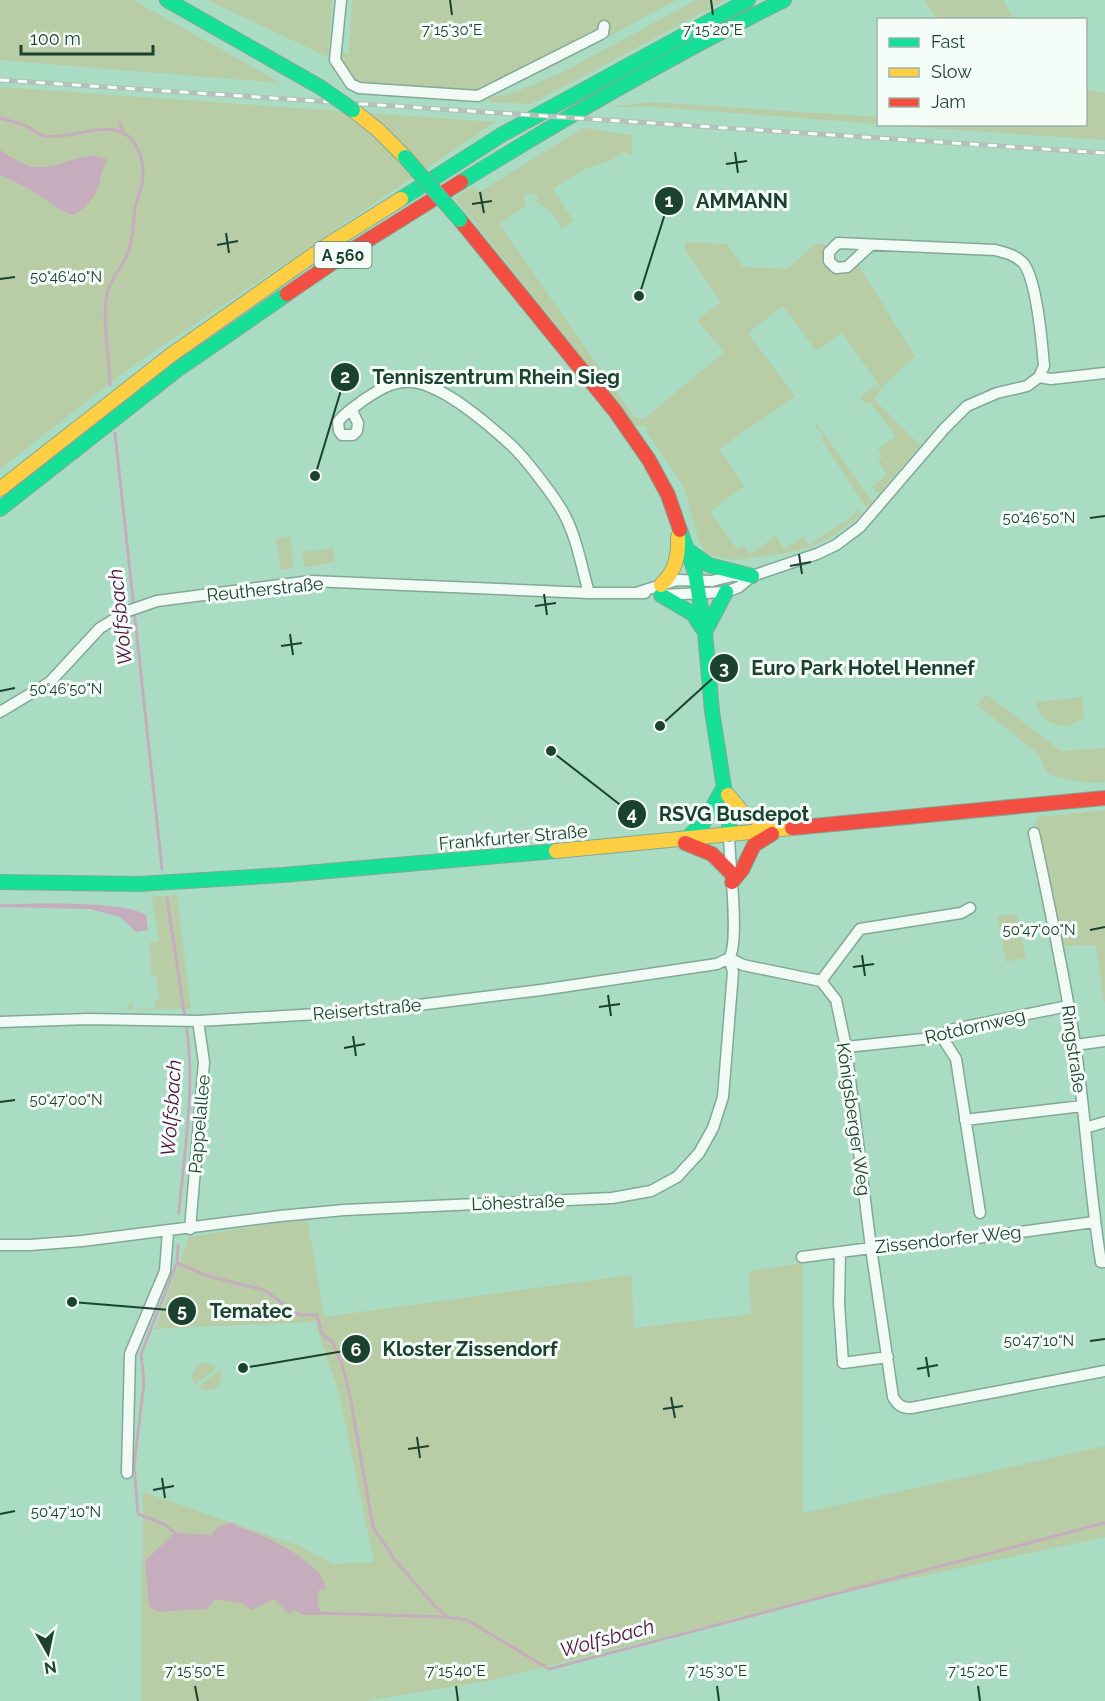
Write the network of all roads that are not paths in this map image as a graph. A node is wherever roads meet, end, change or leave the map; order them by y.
1 (167, 0) edge
2 (342, 0) edge
3 (748, 0) edge
4 (784, 0) edge
5 (604, 26) dead end
6 (871, 245) dead end
7 (1105, 373) edge
8 (1039, 377) junction
9 (351, 409) dead end
10 (0, 489) edge
11 (0, 509) edge
12 (676, 516) junction
13 (688, 552) junction
14 (752, 576) junction
15 (698, 587) junction
16 (661, 590) junction
17 (726, 592) junction
18 (589, 593) junction
19 (705, 632) junction
20 (0, 712) edge
21 (724, 787) junction
22 (1105, 798) edge
23 (783, 830) junction
24 (1034, 833) dead end
25 (729, 835) junction
26 (681, 840) junction
27 (732, 878) junction
28 (0, 882) edge
29 (970, 908) dead end
30 (729, 958) junction
31 (820, 981) junction
32 (1068, 1006) junction
33 (190, 1021) junction
34 (0, 1022) edge
35 (942, 1037) junction
36 (1105, 1041) edge
37 (1075, 1046) junction
38 (846, 1047) junction
39 (1082, 1106) junction
40 (965, 1120) junction
41 (1105, 1122) edge
42 (1085, 1128) junction
43 (980, 1213) dead end
44 (1094, 1222) junction
45 (190, 1229) junction
46 (168, 1232) junction
47 (0, 1245) edge
48 (871, 1248) junction
49 (840, 1252) junction
50 (801, 1257) dead end
51 (1105, 1262) edge
52 (888, 1357) junction
53 (1105, 1371) edge
54 (127, 1473) dead end

1 - 12 main road, bridge
2 - 5 street
3 - 10 main road, A 560
4 - 11 main road, A 560
6 - 8 street
7 - 8 street
8 - 14 street
9 - 18 street
12 - 13 main road
12 - 16 main road
13 - 14 main road
13 - 15 main road
14 - 15 street
14 - 17 street
15 - 16 street, Reutherstraße
15 - 17 street, Reutherstraße
15 - 19 main road
16 - 18 street, Reutherstraße
16 - 19 main road
17 - 19 main road
18 - 20 street, Reutherstraße
19 - 21 main road
21 - 23 main road
21 - 25 main road
21 - 26 main road
22 - 23 main road, Frankfurter Straße
23 - 25 main road, Frankfurter Straße
23 - 27 main road
24 - 32 street, Ringstraße
25 - 26 main road, Frankfurter Straße
25 - 27 street, Löhestraße
26 - 27 main road
26 - 28 main road, Frankfurter Straße
27 - 30 street, Löhestraße
29 - 31 street
30 - 31 street
30 - 33 street, Reisertstraße
30 - 45 street, Löhestraße
31 - 38 street, Königsberger Weg
32 - 35 street, Rotdornweg
32 - 37 street, Ringstraße
33 - 34 street, Reisertstraße
33 - 45 street, Pappelallee
35 - 38 street, Rotdornweg
35 - 40 street
36 - 37 street
37 - 39 street, Ringstraße
38 - 48 street, Königsberger Weg
39 - 40 street
39 - 42 street, Ringstraße
40 - 43 street
41 - 42 street
42 - 44 street, Ringstraße
44 - 48 street, Zissendorfer Weg
44 - 51 street, Ringstraße
45 - 46 street, Löhestraße
46 - 47 street, Löhestraße
46 - 54 street
48 - 49 street, Zissendorfer Weg
48 - 52 street, Königsberger Weg
49 - 50 street, Zissendorfer Weg
49 - 52 street
52 - 53 street, Königsberger Weg

